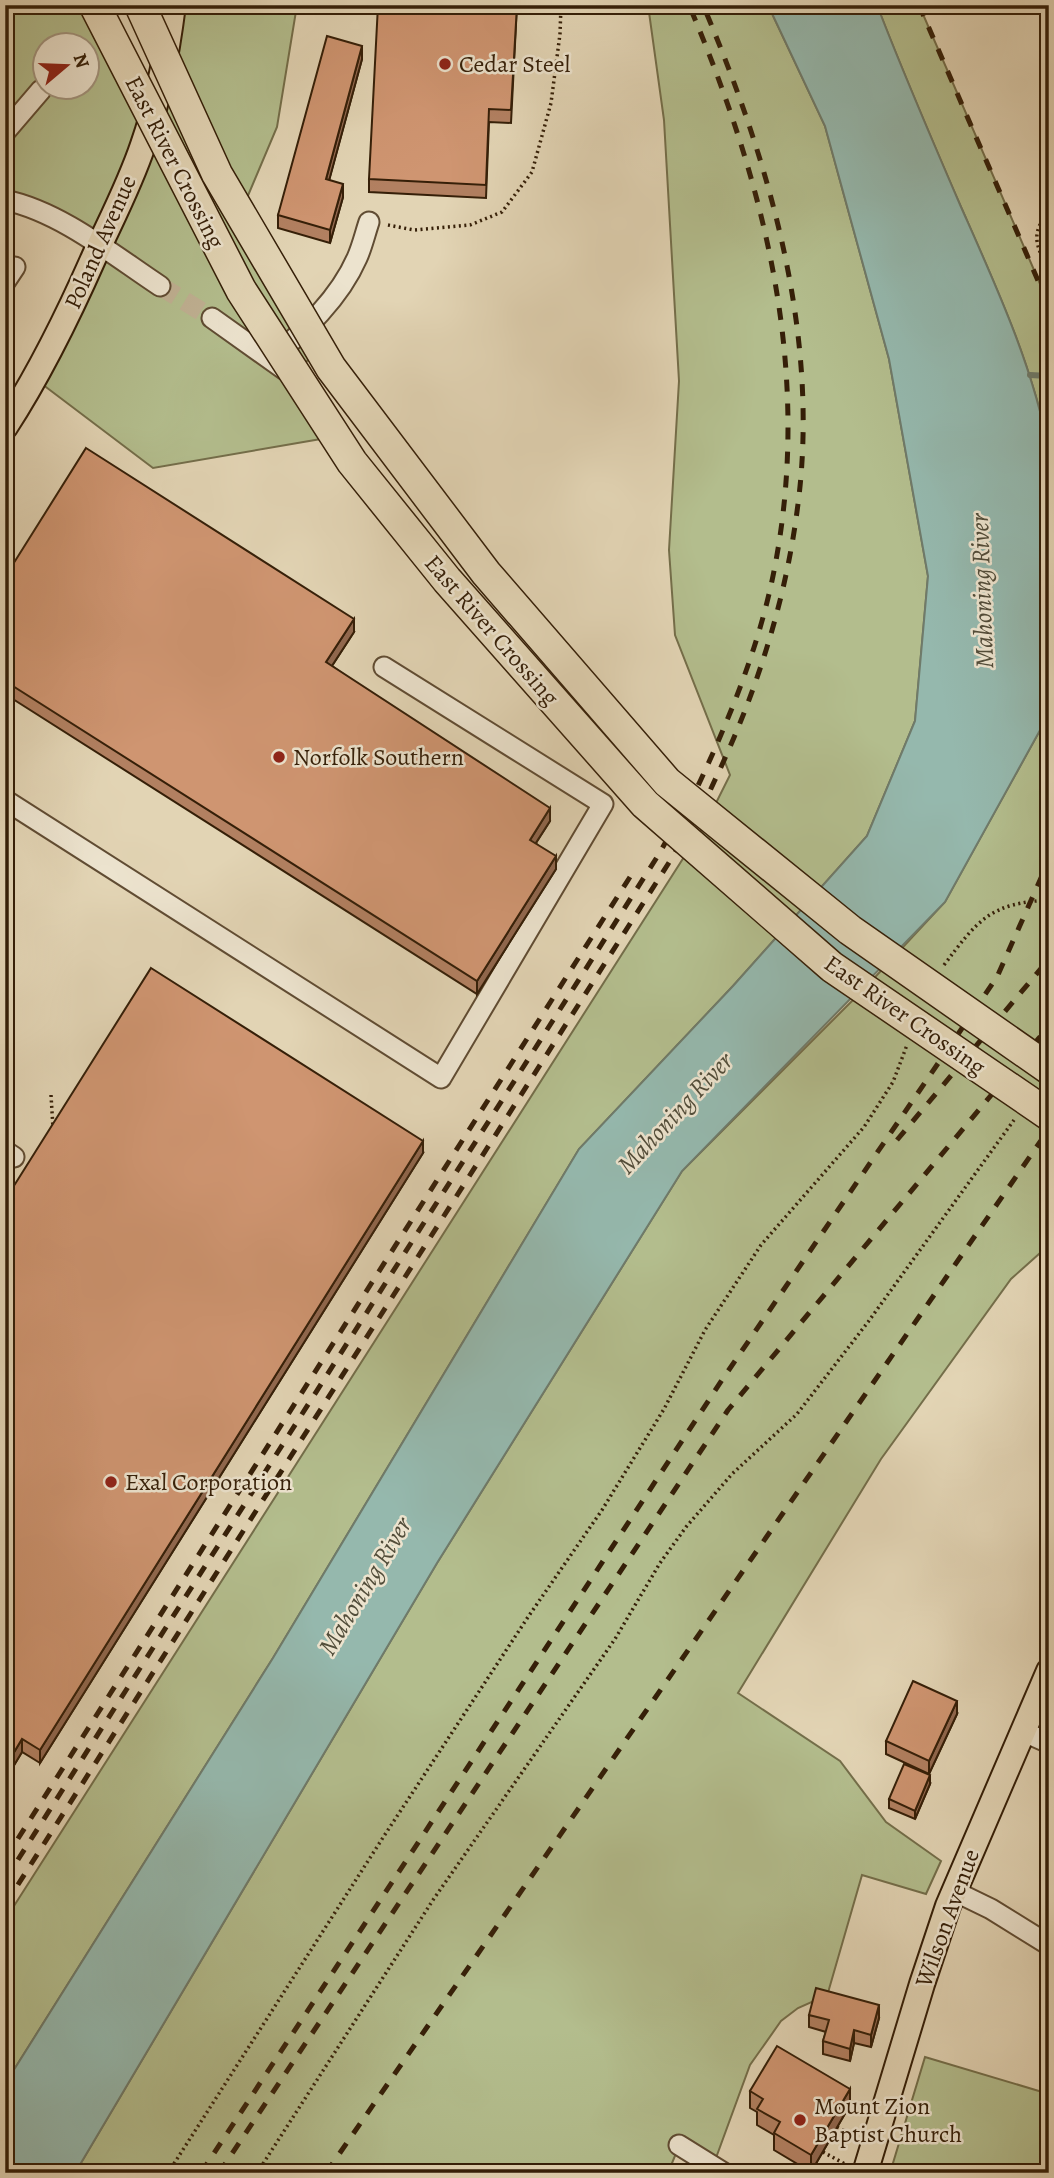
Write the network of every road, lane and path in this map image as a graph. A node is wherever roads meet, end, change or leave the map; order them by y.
1 (139, 5) edge
2 (173, 5) edge
3 (561, 5) edge
4 (95, 6) edge
5 (32, 100) edge
6 (5, 132) edge
7 (5, 200) edge
8 (1049, 210) edge
9 (369, 222) joint
10 (99, 246) junction
11 (1049, 273) edge
12 (160, 286) tunnel mouth
13 (212, 318) tunnel mouth
14 (272, 359) junction
15 (5, 427) edge
16 (344, 435) dead end
17 (384, 667) dead end
18 (5, 800) edge
19 (1049, 900) edge
20 (938, 974) dead end
21 (911, 1036) dead end
22 (1049, 1069) edge
23 (51, 1095) dead end
24 (1035, 1113) edge
25 (54, 1135) edge
26 (1049, 1671) edge
27 (1023, 1731) junction
28 (1049, 1743) edge
29 (954, 1891) junction
30 (1049, 1945) edge
31 (837, 2127) edge
32 (853, 2135) dead end
33 (679, 2145) dead end
34 (823, 2152) edge
35 (855, 2169) edge
36 (168, 2173) edge
37 (257, 2173) edge
38 (724, 2173) edge

1 - 22 highway, East River Crossing, bridge
2 - 10 main road, Poland Avenue
3 - 9 path
4 - 24 highway, East River Crossing, bridge
5 - 6 street
7 - 10 street
8 - 11 path
9 - 14 street
10 - 12 street
10 - 15 main road, Poland Avenue
13 - 14 street
14 - 16 street
17 - 18 street
19 - 20 path
21 - 36 path
23 - 25 path
24 - 37 path
26 - 27 main road, Wilson Avenue
27 - 28 street
27 - 29 main road, Wilson Avenue
29 - 30 street
29 - 35 main road, Wilson Avenue
31 - 32 path
33 - 38 street
34 - 35 path

